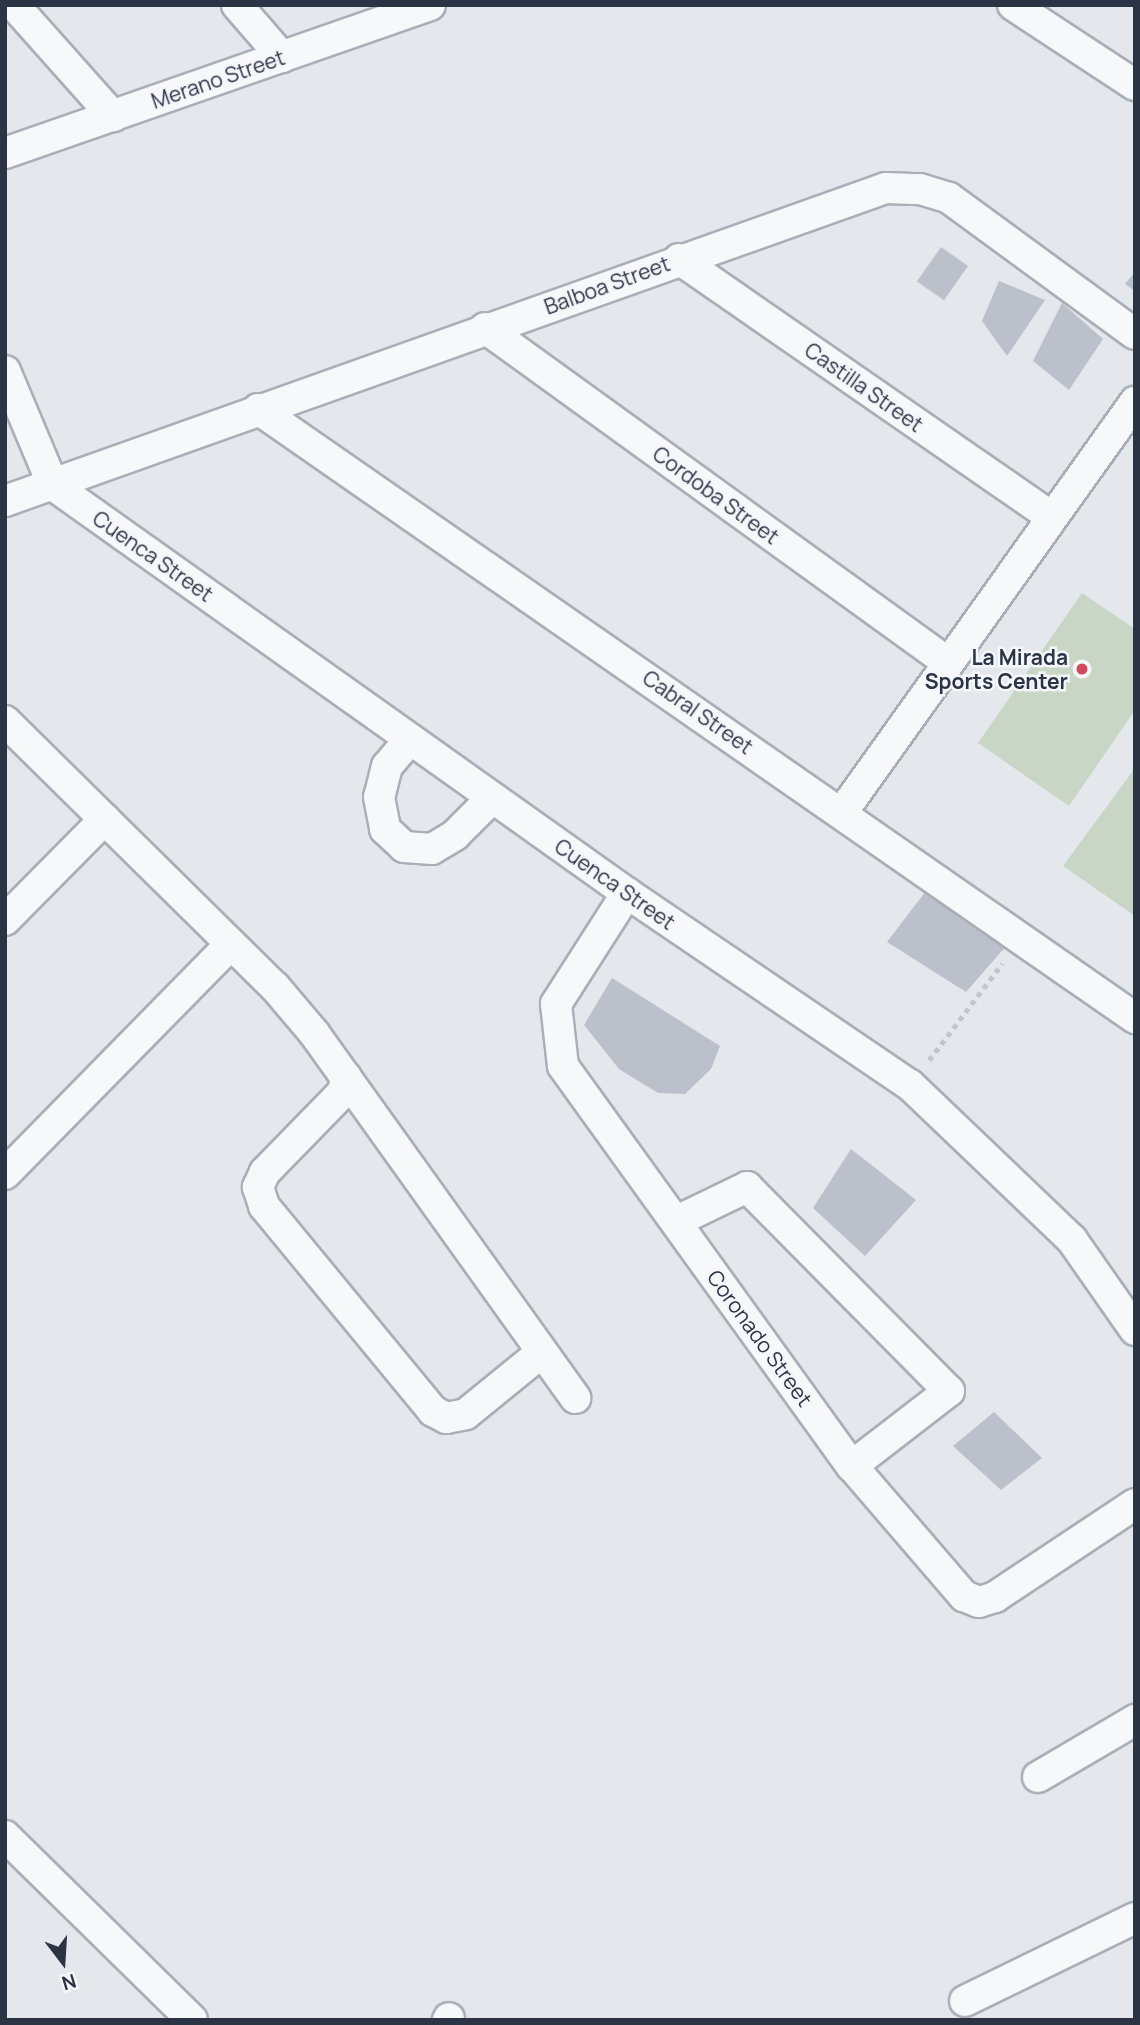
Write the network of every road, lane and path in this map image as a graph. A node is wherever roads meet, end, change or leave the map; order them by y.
1 (14, 5) edge
2 (237, 5) edge
3 (430, 5) edge
4 (1013, 5) edge
5 (282, 57) junction
6 (1135, 85) edge
7 (113, 116) junction
8 (5, 153) edge
9 (679, 259) junction
10 (485, 328) junction
11 (1135, 334) edge
12 (5, 371) edge
13 (1135, 402) edge
14 (258, 409) junction
15 (52, 485) junction
16 (5, 501) edge
17 (1050, 516) junction
18 (947, 662) junction
19 (5, 721) edge
20 (410, 739) junction
21 (492, 798) junction
22 (843, 811) junction
23 (105, 819) junction
24 (627, 894) junction
25 (5, 920) edge
26 (1022, 939) junction
27 (231, 944) junction
28 (1135, 1018) edge
29 (346, 1077) junction
30 (910, 1085) junction
31 (5, 1174) edge
32 (677, 1221) junction
33 (1135, 1329) edge
34 (542, 1352) junction
35 (575, 1398) dead end
36 (852, 1466) junction
37 (1135, 1504) edge
38 (1135, 1720) edge
39 (1038, 1777) dead end
40 (5, 1836) edge
41 (1135, 1918) edge
42 (965, 2001) dead end
43 (192, 2020) edge

1 - 7 street
2 - 5 street
3 - 5 street, Merano Street
4 - 6 street
5 - 7 street, Merano Street
7 - 8 street, Merano Street
9 - 10 street, Balboa Street
9 - 11 street, Balboa Street
9 - 17 street, Castilla Street
10 - 14 street, Balboa Street
10 - 18 street, Cordoba Street
12 - 15 street
13 - 17 street
14 - 15 street, Balboa Street
14 - 22 street, Cabral Street
15 - 16 street, Balboa Street
15 - 20 street, Cuenca Street
17 - 18 street
18 - 22 street
19 - 23 street
20 - 21 street, Cuenca Street
20 - 21 street
21 - 24 street, Cuenca Street
22 - 26 street, Cabral Street
23 - 25 street
23 - 27 street
24 - 30 street, Cuenca Street
24 - 32 street, Coronado Street
26 - 28 street, Cabral Street
26 - 30 path
27 - 29 street
27 - 31 street
29 - 34 street
29 - 34 street
30 - 33 street, Cuenca Street
32 - 36 street, Coronado Street
32 - 36 street
34 - 35 street
36 - 37 street, Coronado Street
38 - 39 street
40 - 43 street
41 - 42 street

